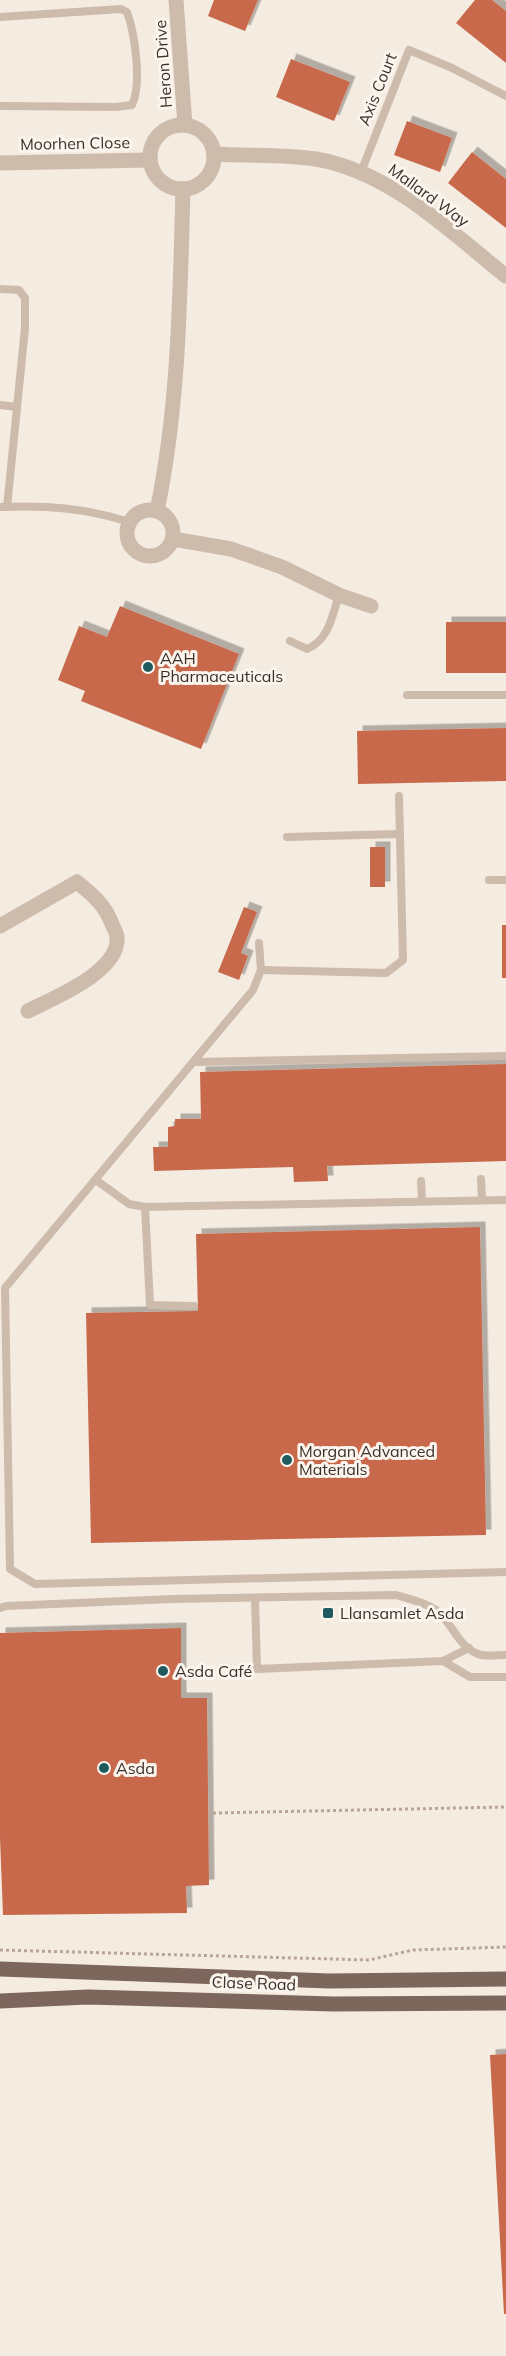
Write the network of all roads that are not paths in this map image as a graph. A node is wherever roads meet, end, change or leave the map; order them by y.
1 (176, 0) edge
2 (0, 17) edge
3 (506, 96) edge
4 (0, 106) edge
5 (185, 125) junction
6 (214, 154) junction
7 (150, 160) junction
8 (0, 163) edge
9 (361, 172) junction
10 (183, 189) junction
11 (506, 276) edge
12 (0, 289) edge
13 (0, 405) edge
14 (17, 407) junction
15 (3, 507) edge
16 (157, 511) junction
17 (130, 522) junction
18 (173, 539) junction
19 (339, 595) junction
20 (371, 606) dead end
21 (290, 641) dead end
22 (407, 695) dead end
23 (506, 695) edge
24 (399, 796) dead end
25 (399, 834) junction
26 (287, 837) dead end
27 (489, 880) dead end
28 (506, 880) edge
29 (0, 926) edge
30 (259, 943) dead end
31 (261, 970) junction
32 (28, 1011) dead end
33 (506, 1056) edge
34 (195, 1062) junction
35 (481, 1179) dead end
36 (96, 1180) junction
37 (421, 1181) dead end
38 (482, 1199) junction
39 (506, 1200) edge
40 (422, 1201) junction
41 (145, 1208) junction
42 (194, 1306) dead end
43 (506, 1572) edge
44 (255, 1598) junction
45 (0, 1608) edge
46 (469, 1648) junction
47 (506, 1655) edge
48 (443, 1661) junction
49 (506, 1677) edge
50 (0, 1969) edge
51 (506, 1979) edge
52 (0, 2001) edge
53 (506, 2003) edge

1 - 5 street, Heron Drive
2 - 4 lane
3 - 9 lane, Axis Court
5 - 6 street
5 - 7 street
6 - 9 street, Mallard Way
6 - 10 street
7 - 8 street, Moorhen Close
7 - 10 street
9 - 11 street, Mallard Way
10 - 16 street
12 - 14 lane
13 - 14 lane
14 - 15 lane
15 - 17 lane
16 - 17 street
16 - 18 street
17 - 18 street
18 - 19 street
19 - 20 street
19 - 21 lane
22 - 23 lane
24 - 25 lane
25 - 26 lane
25 - 31 lane
27 - 28 lane
29 - 32 street
30 - 31 lane
31 - 34 lane
33 - 34 lane
34 - 36 lane
35 - 38 lane
36 - 41 lane
36 - 43 lane
37 - 40 lane
38 - 39 lane
38 - 40 lane
40 - 41 lane
41 - 42 lane
44 - 45 lane
44 - 46 lane
44 - 48 lane
46 - 47 lane
46 - 48 lane
48 - 49 lane
50 - 51 main road, Clase Road
52 - 53 main road, Clase Road

